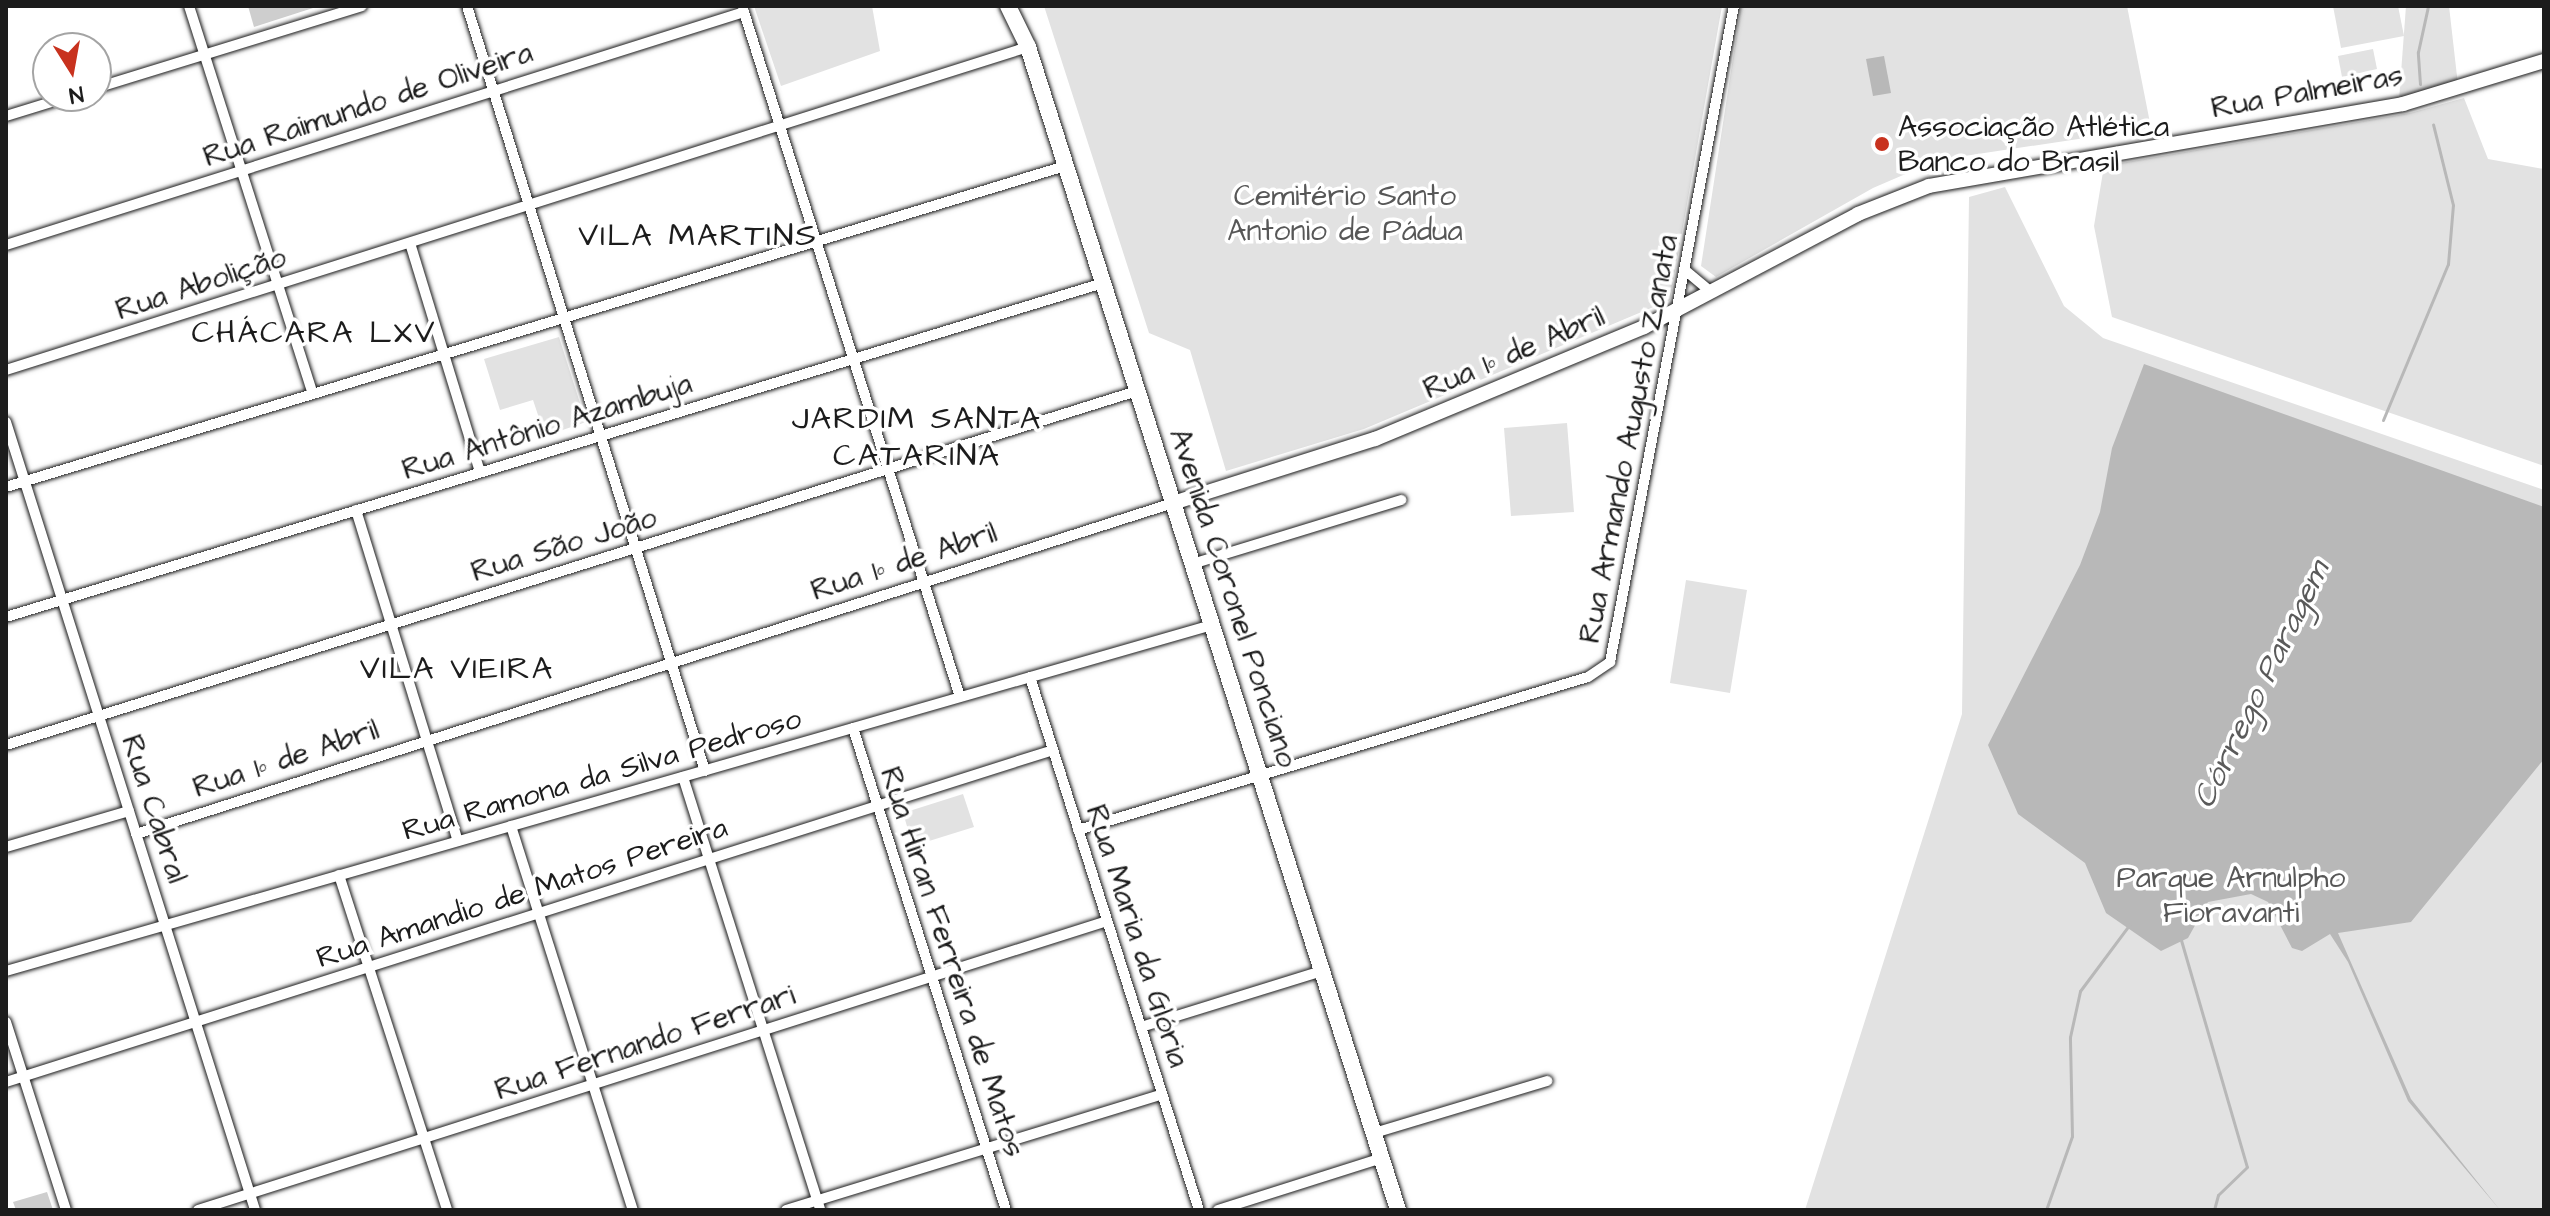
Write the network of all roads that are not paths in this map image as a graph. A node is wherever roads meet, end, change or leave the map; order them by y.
1 (189, 6) edge
2 (362, 6) edge
3 (467, 6) edge
4 (1008, 6) edge
5 (1734, 6) edge
6 (743, 9) edge
7 (1028, 47) junction
8 (206, 54) junction
9 (2544, 61) edge
10 (112, 83) edge
11 (493, 91) junction
12 (32, 108) edge
13 (6, 116) edge
14 (780, 126) junction
15 (1065, 166) junction
16 (243, 170) junction
17 (529, 205) junction
18 (816, 242) junction
19 (410, 243) junction
20 (6, 245) edge
21 (1686, 271) junction
22 (1103, 283) junction
23 (279, 284) junction
24 (1711, 292) junction
25 (1677, 312) junction
26 (564, 318) junction
27 (444, 354) junction
28 (853, 359) junction
29 (6, 370) edge
30 (1137, 391) junction
31 (313, 394) junction
32 (6, 422) edge
33 (600, 436) junction
34 (888, 469) junction
35 (480, 472) junction
36 (25, 481) junction
37 (6, 487) edge
38 (1401, 500) dead end
39 (1173, 503) junction
40 (356, 510) junction
41 (635, 548) junction
42 (1192, 564) junction
43 (924, 583) junction
44 (62, 599) junction
45 (6, 617) edge
46 (391, 625) junction
47 (1212, 625) junction
48 (671, 663) junction
49 (1030, 677) junction
50 (960, 697) junction
51 (99, 716) junction
52 (853, 728) junction
53 (427, 741) junction
54 (6, 745) edge
55 (1053, 750) junction
56 (705, 771) junction
57 (683, 777) junction
58 (1260, 777) junction
59 (878, 806) junction
60 (129, 811) junction
61 (511, 826) junction
62 (1078, 830) junction
63 (136, 834) junction
64 (458, 841) junction
65 (6, 847) edge
66 (706, 860) junction
67 (339, 875) junction
68 (539, 914) junction
69 (1107, 921) junction
70 (165, 925) junction
71 (369, 968) junction
72 (6, 971) edge
73 (1322, 971) junction
74 (932, 977) junction
75 (6, 1022) edge
76 (196, 1024) junction
77 (1141, 1027) junction
78 (762, 1031) junction
79 (23, 1076) junction
80 (1547, 1081) dead end
81 (6, 1082) edge
82 (594, 1086) junction
83 (1162, 1094) junction
84 (1374, 1133) junction
85 (423, 1138) junction
86 (986, 1147) junction
87 (1382, 1158) junction
88 (250, 1194) junction
89 (818, 1205) edge
90 (66, 1210) edge
91 (198, 1210) edge
92 (255, 1210) edge
93 (447, 1210) edge
94 (633, 1210) edge
95 (786, 1210) edge
96 (1006, 1210) edge
97 (1199, 1210) edge
98 (1218, 1210) edge
99 (1398, 1210) edge

1 - 8 street
2 - 8 street
3 - 11 street
4 - 7 main road, Avenida Coronel Ponciano
5 - 21 street, Rua Armando Augusto Zanata
6 - 11 street, Rua Raimundo de Oliveira
6 - 14 street
7 - 14 street, Rua Abolição
7 - 15 main road, Avenida Coronel Ponciano
8 - 10 street
8 - 16 street
9 - 24 street, Rua Palmeiras
11 - 16 street, Rua Raimundo de Oliveira
11 - 17 street
12 - 13 street
14 - 17 street, Rua Abolição
14 - 18 street
15 - 18 street
15 - 22 main road, Avenida Coronel Ponciano
16 - 20 street, Rua Raimundo de Oliveira
16 - 23 street
17 - 19 street, Rua Abolição
17 - 26 street
18 - 26 street
18 - 28 street
19 - 23 street, Rua Abolição
19 - 27 street
21 - 24 street
21 - 25 street, Rua Armando Augusto Zanata
22 - 28 street, Rua Antônio Azambuja
22 - 30 main road, Avenida Coronel Ponciano
23 - 29 street, Rua Abolição
23 - 31 street
24 - 25 street, Rua Palmeiras
25 - 39 street, Rua 1º de Abril
25 - 58 street, Rua Armando Augusto Zanata
26 - 27 street
26 - 33 street
27 - 31 street
27 - 35 street
28 - 33 street, Rua Antônio Azambuja
28 - 34 street
30 - 34 street, Rua São João
30 - 39 main road, Avenida Coronel Ponciano
31 - 36 street
32 - 36 street, Rua Cabral
33 - 35 street, Rua Antônio Azambuja
33 - 41 street
34 - 41 street, Rua São João
34 - 43 street
35 - 40 street, Rua Antônio Azambuja
36 - 37 street
36 - 44 street, Rua Cabral
38 - 42 street
39 - 42 main road, Avenida Coronel Ponciano
39 - 43 street, Rua 1º de Abril
40 - 44 street, Rua Antônio Azambuja
40 - 46 street
41 - 46 street, Rua São João
41 - 48 street
42 - 47 main road, Avenida Coronel Ponciano
43 - 48 street, Rua 1º de Abril
43 - 50 street
44 - 45 street, Rua Antônio Azambuja
44 - 51 street, Rua Cabral
46 - 51 street, Rua São João
46 - 53 street
47 - 49 street, Rua Ramona da Silva Pedroso
47 - 58 main road, Avenida Coronel Ponciano
48 - 53 street, Rua 1º de Abril
48 - 56 street
49 - 50 street, Rua Ramona da Silva Pedroso
49 - 55 street, Rua Maria da Glória
50 - 52 street, Rua Ramona da Silva Pedroso
51 - 54 street, Rua São João
51 - 60 street, Rua Cabral
52 - 56 street, Rua Ramona da Silva Pedroso
52 - 59 street, Rua Hiran Ferreira de Matos
53 - 63 street, Rua 1º de Abril
53 - 64 street
55 - 59 street, Rua Amandio de Matos Pereira
55 - 62 street, Rua Maria da Glória
56 - 57 street, Rua Ramona da Silva Pedroso
57 - 61 street, Rua Ramona da Silva Pedroso
57 - 66 street
58 - 62 street, Rua Armando Augusto Zanata
58 - 73 main road, Avenida Coronel Ponciano
59 - 66 street, Rua Amandio de Matos Pereira
59 - 74 street, Rua Hiran Ferreira de Matos
60 - 63 street, Rua Cabral
60 - 65 street
61 - 64 street, Rua Ramona da Silva Pedroso
61 - 68 street
62 - 69 street, Rua Maria da Glória
63 - 70 street, Rua Cabral
64 - 67 street, Rua Ramona da Silva Pedroso
66 - 68 street, Rua Amandio de Matos Pereira
66 - 78 street
67 - 70 street, Rua Ramona da Silva Pedroso
67 - 71 street
68 - 71 street, Rua Amandio de Matos Pereira
68 - 82 street
69 - 74 street, Rua Fernando Ferrari
69 - 77 street, Rua Maria da Glória
70 - 72 street, Rua Ramona da Silva Pedroso
70 - 76 street, Rua Cabral
71 - 76 street, Rua Amandio de Matos Pereira
71 - 85 street
73 - 77 street
73 - 84 main road, Avenida Coronel Ponciano
74 - 78 street, Rua Fernando Ferrari
74 - 86 street, Rua Hiran Ferreira de Matos
75 - 79 street
76 - 79 street, Rua Amandio de Matos Pereira
76 - 88 street, Rua Cabral
77 - 83 street, Rua Maria da Glória
78 - 82 street, Rua Fernando Ferrari
78 - 89 street
79 - 81 street, Rua Amandio de Matos Pereira
79 - 90 street
80 - 84 street
82 - 85 street, Rua Fernando Ferrari
82 - 94 street
83 - 86 street
83 - 97 street, Rua Maria da Glória
84 - 87 main road, Avenida Coronel Ponciano
85 - 88 street, Rua Fernando Ferrari
85 - 93 street
86 - 89 street
86 - 96 street, Rua Hiran Ferreira de Matos
87 - 98 street
87 - 99 main road, Avenida Coronel Ponciano
88 - 91 street, Rua Fernando Ferrari
88 - 92 street, Rua Cabral
89 - 95 street

